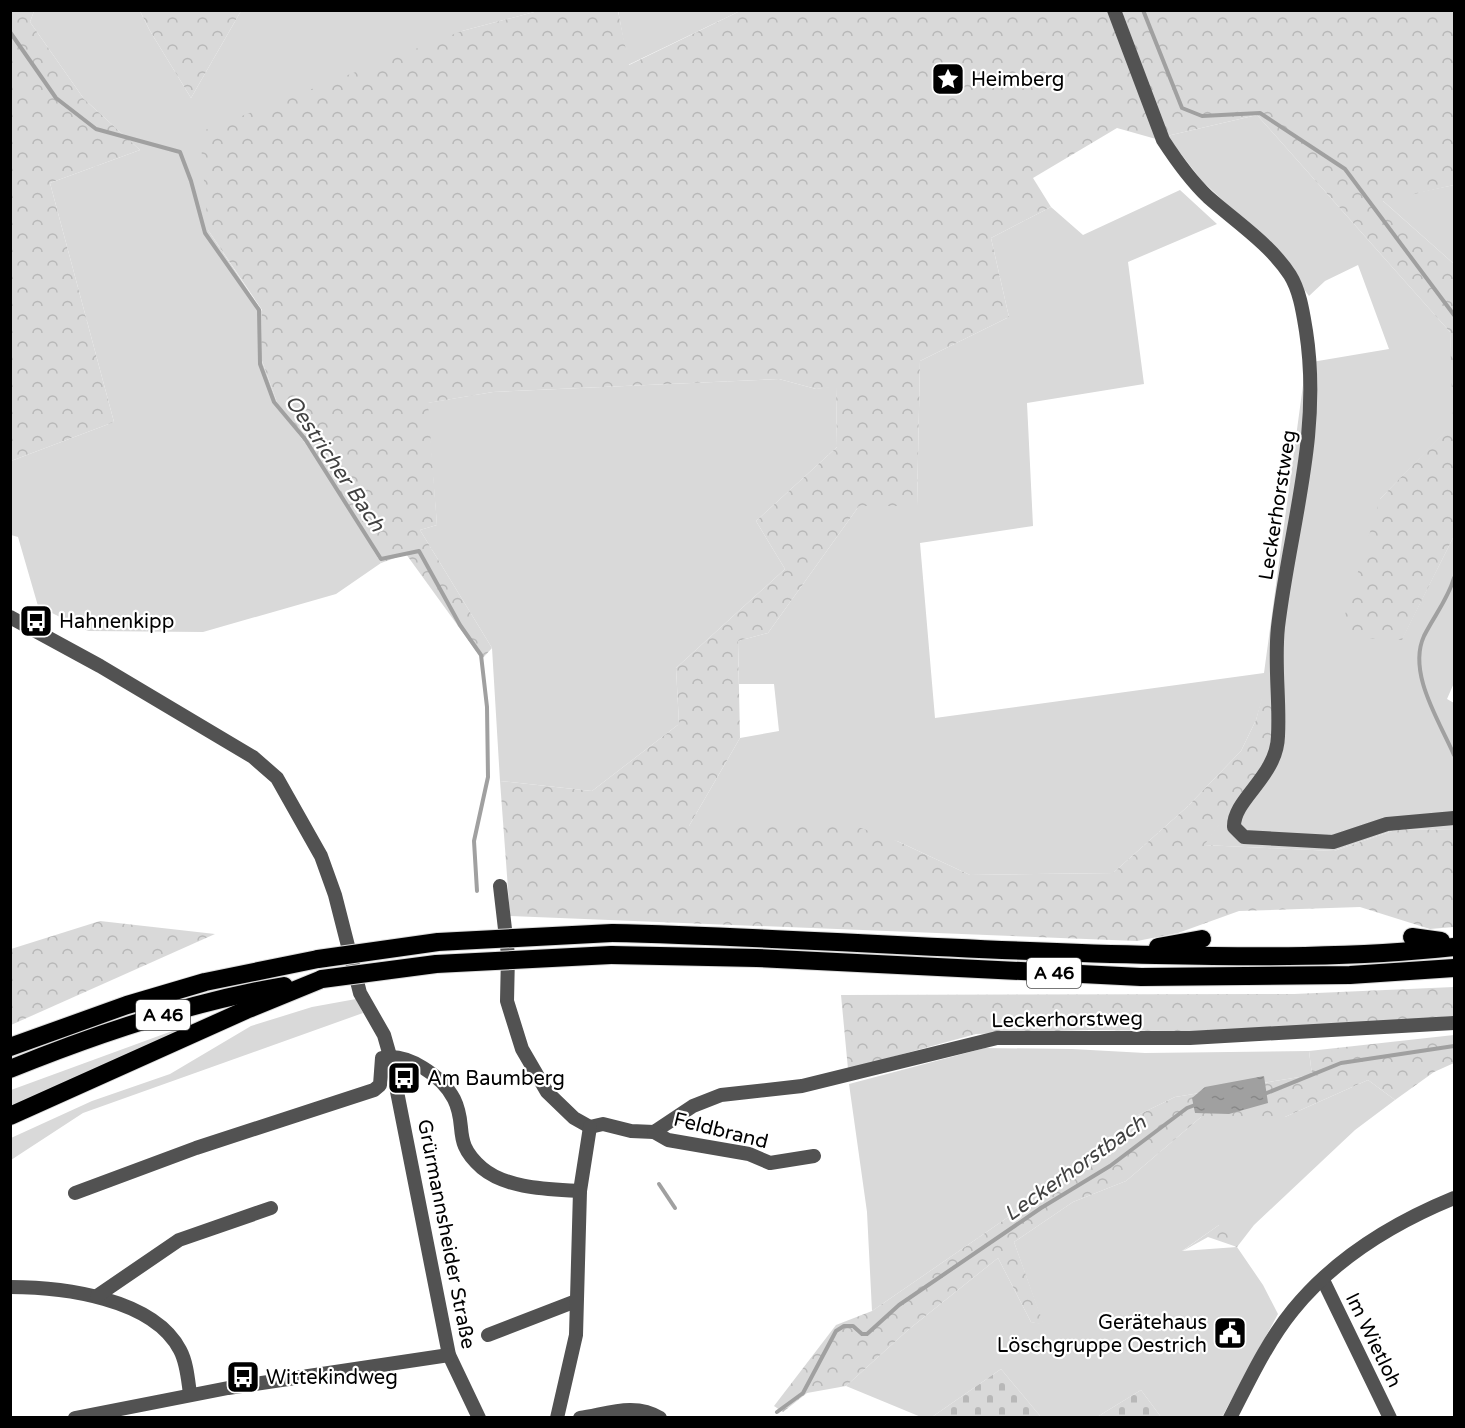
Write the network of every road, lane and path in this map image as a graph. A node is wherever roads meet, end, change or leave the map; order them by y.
1 (1114, 10) edge
2 (10, 617) edge
3 (1455, 818) edge
4 (500, 886) dead end
5 (1412, 938) dead end
6 (1202, 939) dead end
7 (1455, 945) edge
8 (1088, 954) junction
9 (1455, 968) edge
10 (322, 979) junction
11 (1455, 1023) edge
12 (10, 1047) edge
13 (390, 1056) junction
14 (10, 1069) edge
15 (10, 1116) edge
16 (590, 1127) junction
17 (654, 1132) junction
18 (814, 1156) dead end
19 (580, 1191) junction
20 (75, 1193) dead end
21 (1455, 1198) edge
22 (271, 1208) dead end
23 (1323, 1280) junction
24 (10, 1287) edge
25 (98, 1296) junction
26 (576, 1301) junction
27 (488, 1335) dead end
28 (449, 1355) junction
29 (190, 1394) junction
30 (75, 1418) edge
31 (479, 1418) edge
32 (557, 1418) edge
33 (580, 1418) edge
34 (660, 1418) edge
35 (1230, 1418) edge
36 (1390, 1418) edge

1 - 3 street, Leckerhorstweg
2 - 13 street, Grürmannsheider Straße
4 - 16 street
5 - 7 highway
6 - 8 highway
7 - 8 highway, A 46
8 - 12 highway, A 46, bridge
9 - 10 highway, A 46, bridge
10 - 14 highway, A 46
10 - 15 highway
11 - 17 street, Leckerhorstweg
13 - 19 street
13 - 20 street
13 - 28 street, Grürmannsheider Straße
16 - 17 street
16 - 19 street
17 - 18 street, Feldbrand
19 - 26 street
21 - 23 street
22 - 25 street
23 - 35 street
23 - 36 street, Im Wietloh
24 - 25 street
25 - 29 street
26 - 27 street
26 - 32 street
28 - 29 street
28 - 31 street, Grürmannsheider Straße
29 - 30 street
33 - 34 street

